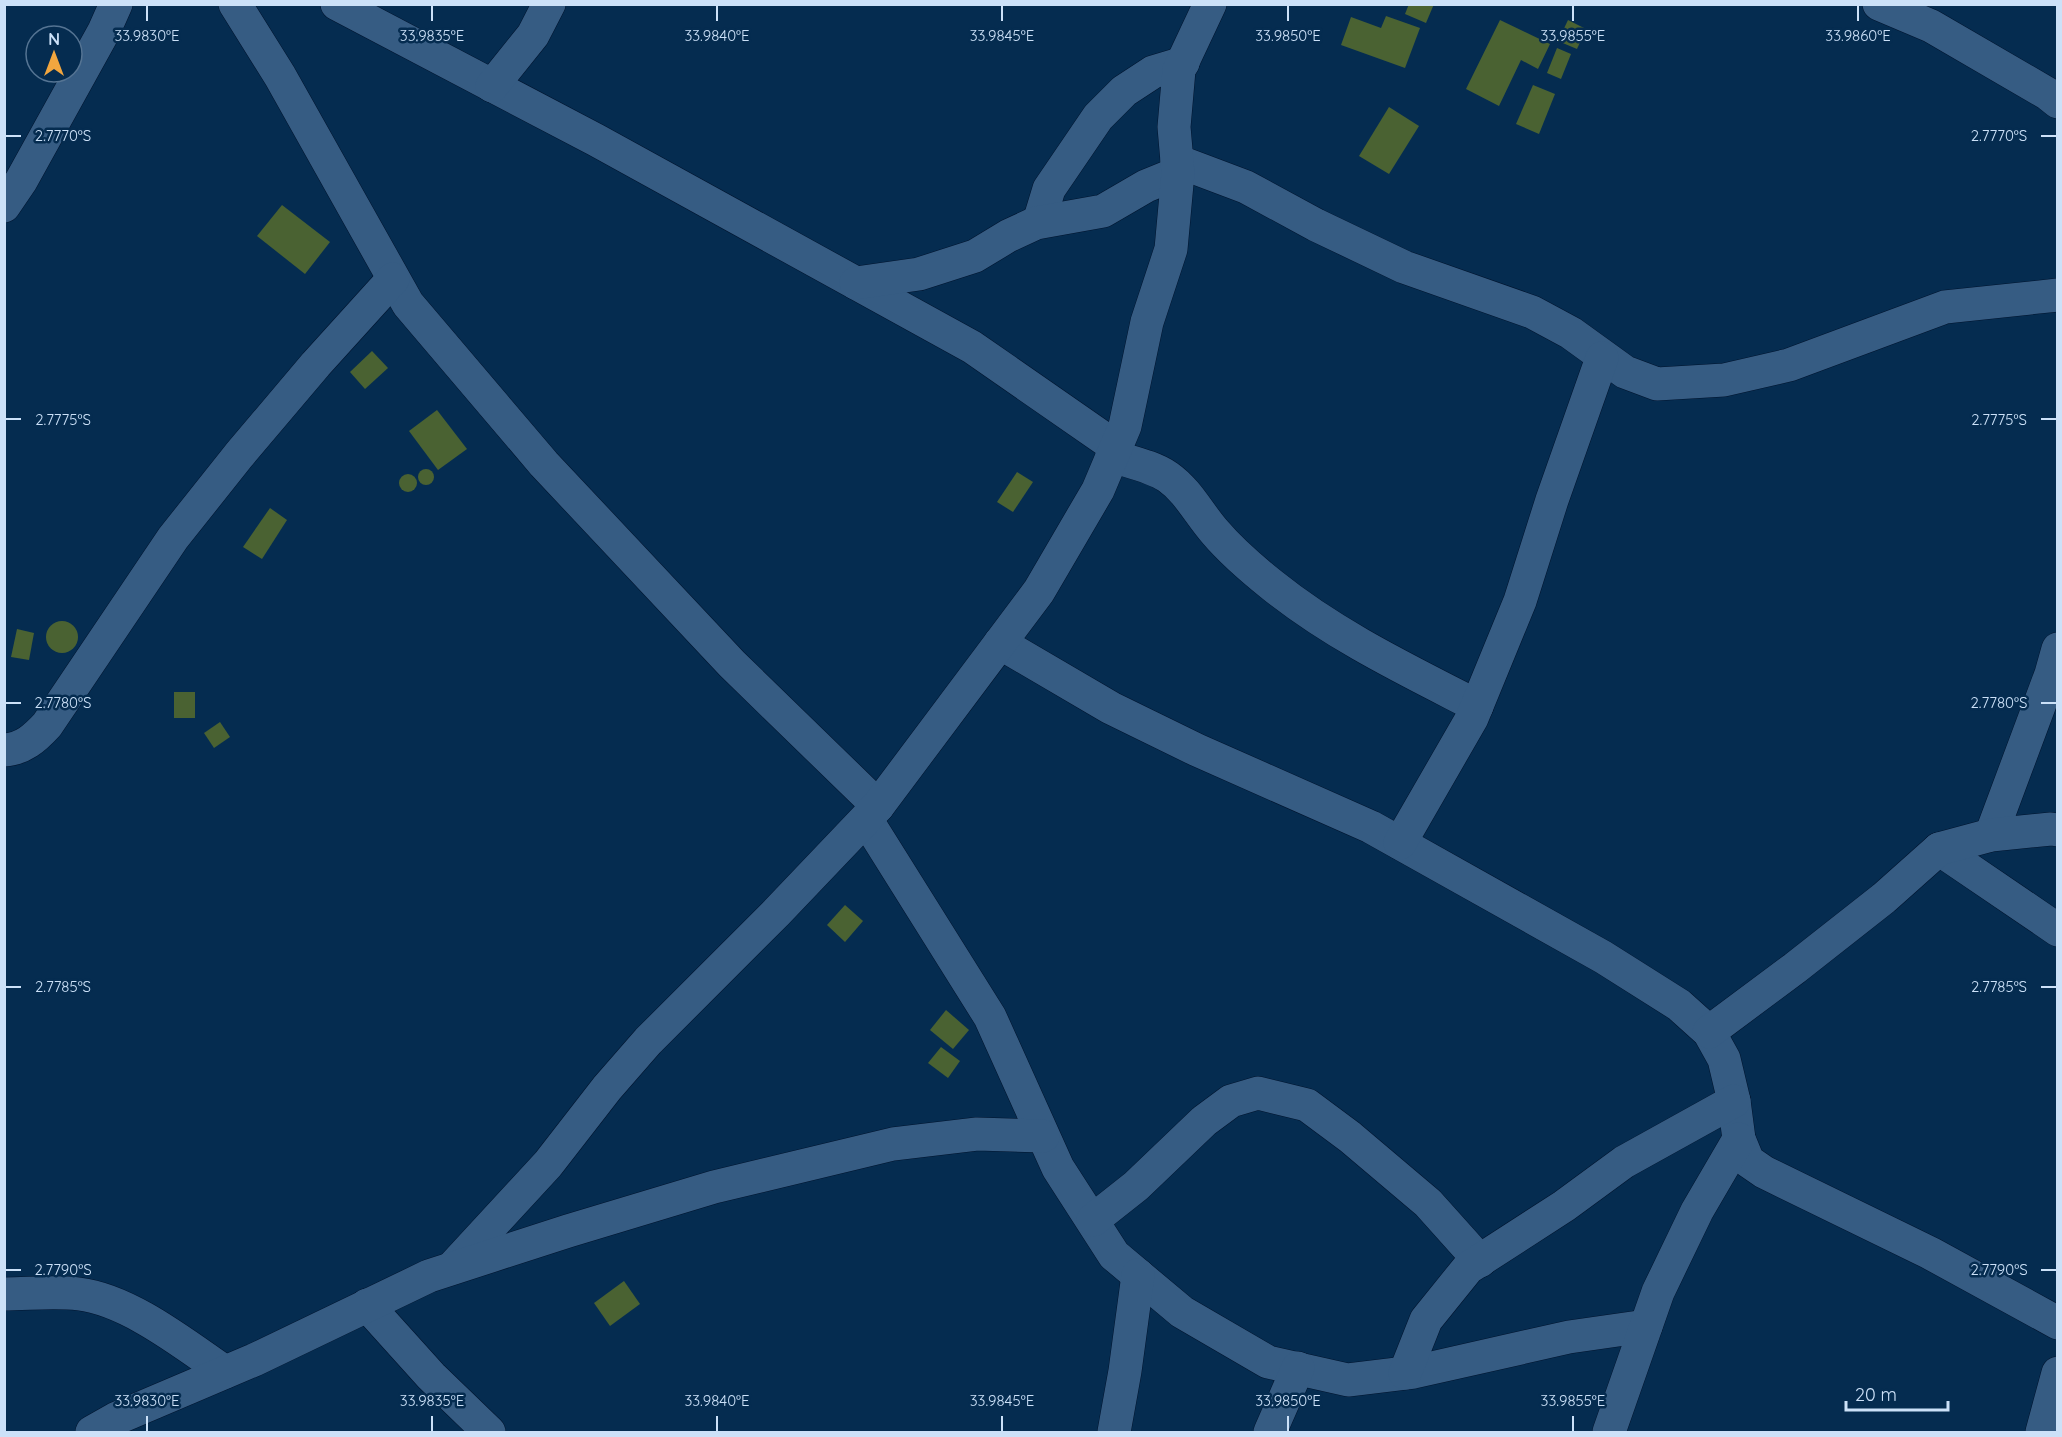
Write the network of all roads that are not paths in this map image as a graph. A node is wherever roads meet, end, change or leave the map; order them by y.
1 (116, 4) edge
2 (235, 4) edge
3 (337, 4) edge
4 (549, 4) edge
5 (1210, 4) edge
6 (1879, 4) edge
7 (1936, 15) edge
8 (1183, 63) junction
9 (492, 86) junction
10 (2058, 102) edge
11 (1178, 167) junction
12 (4, 206) edge
13 (1039, 222) junction
14 (393, 279) junction
15 (856, 283) junction
16 (2058, 296) edge
17 (1602, 358) junction
18 (1114, 452) junction
19 (1000, 644) junction
20 (2058, 649) edge
21 (1477, 706) junction
22 (4, 750) edge
23 (872, 812) junction
24 (2058, 830) edge
25 (1991, 835) junction
26 (1400, 843) junction
27 (1940, 849) junction
28 (2058, 930) edge
29 (1709, 1032) junction
30 (1734, 1101) junction
31 (1044, 1136) junction
32 (1739, 1139) junction
33 (1093, 1220) junction
34 (1480, 1261) junction
35 (452, 1269) junction
36 (1138, 1275) junction
37 (4, 1294) edge
38 (366, 1305) junction
39 (2058, 1323) edge
40 (1646, 1326) junction
41 (1298, 1368) junction
42 (225, 1372) junction
43 (1405, 1373) junction
44 (2058, 1373) edge
45 (92, 1432) edge
46 (489, 1432) edge
47 (1114, 1432) edge
48 (1270, 1432) edge
49 (1609, 1432) edge
50 (2042, 1432) edge

1 - 12 street
2 - 14 street
3 - 9 street
4 - 9 street
5 - 8 street
6 - 7 street
7 - 10 street
8 - 11 street
8 - 13 street
9 - 15 street
11 - 13 street
11 - 17 street
11 - 18 street
13 - 15 street
14 - 22 street
14 - 23 street
15 - 18 street
16 - 17 street
17 - 21 street
18 - 19 street
18 - 21 street
19 - 23 street
19 - 26 street
20 - 25 street
21 - 26 street
23 - 31 street
23 - 35 street
24 - 25 street
25 - 27 street
26 - 29 street
27 - 28 street
27 - 29 street
29 - 30 street
30 - 32 street
30 - 34 street
31 - 33 street
31 - 35 street
32 - 39 street
32 - 40 street
33 - 34 street
33 - 36 street
34 - 43 street
35 - 38 street
36 - 41 street
36 - 47 street
37 - 42 street
38 - 42 street
38 - 46 street
40 - 43 street
40 - 49 street
41 - 43 street
41 - 48 street
42 - 45 street
44 - 50 street

